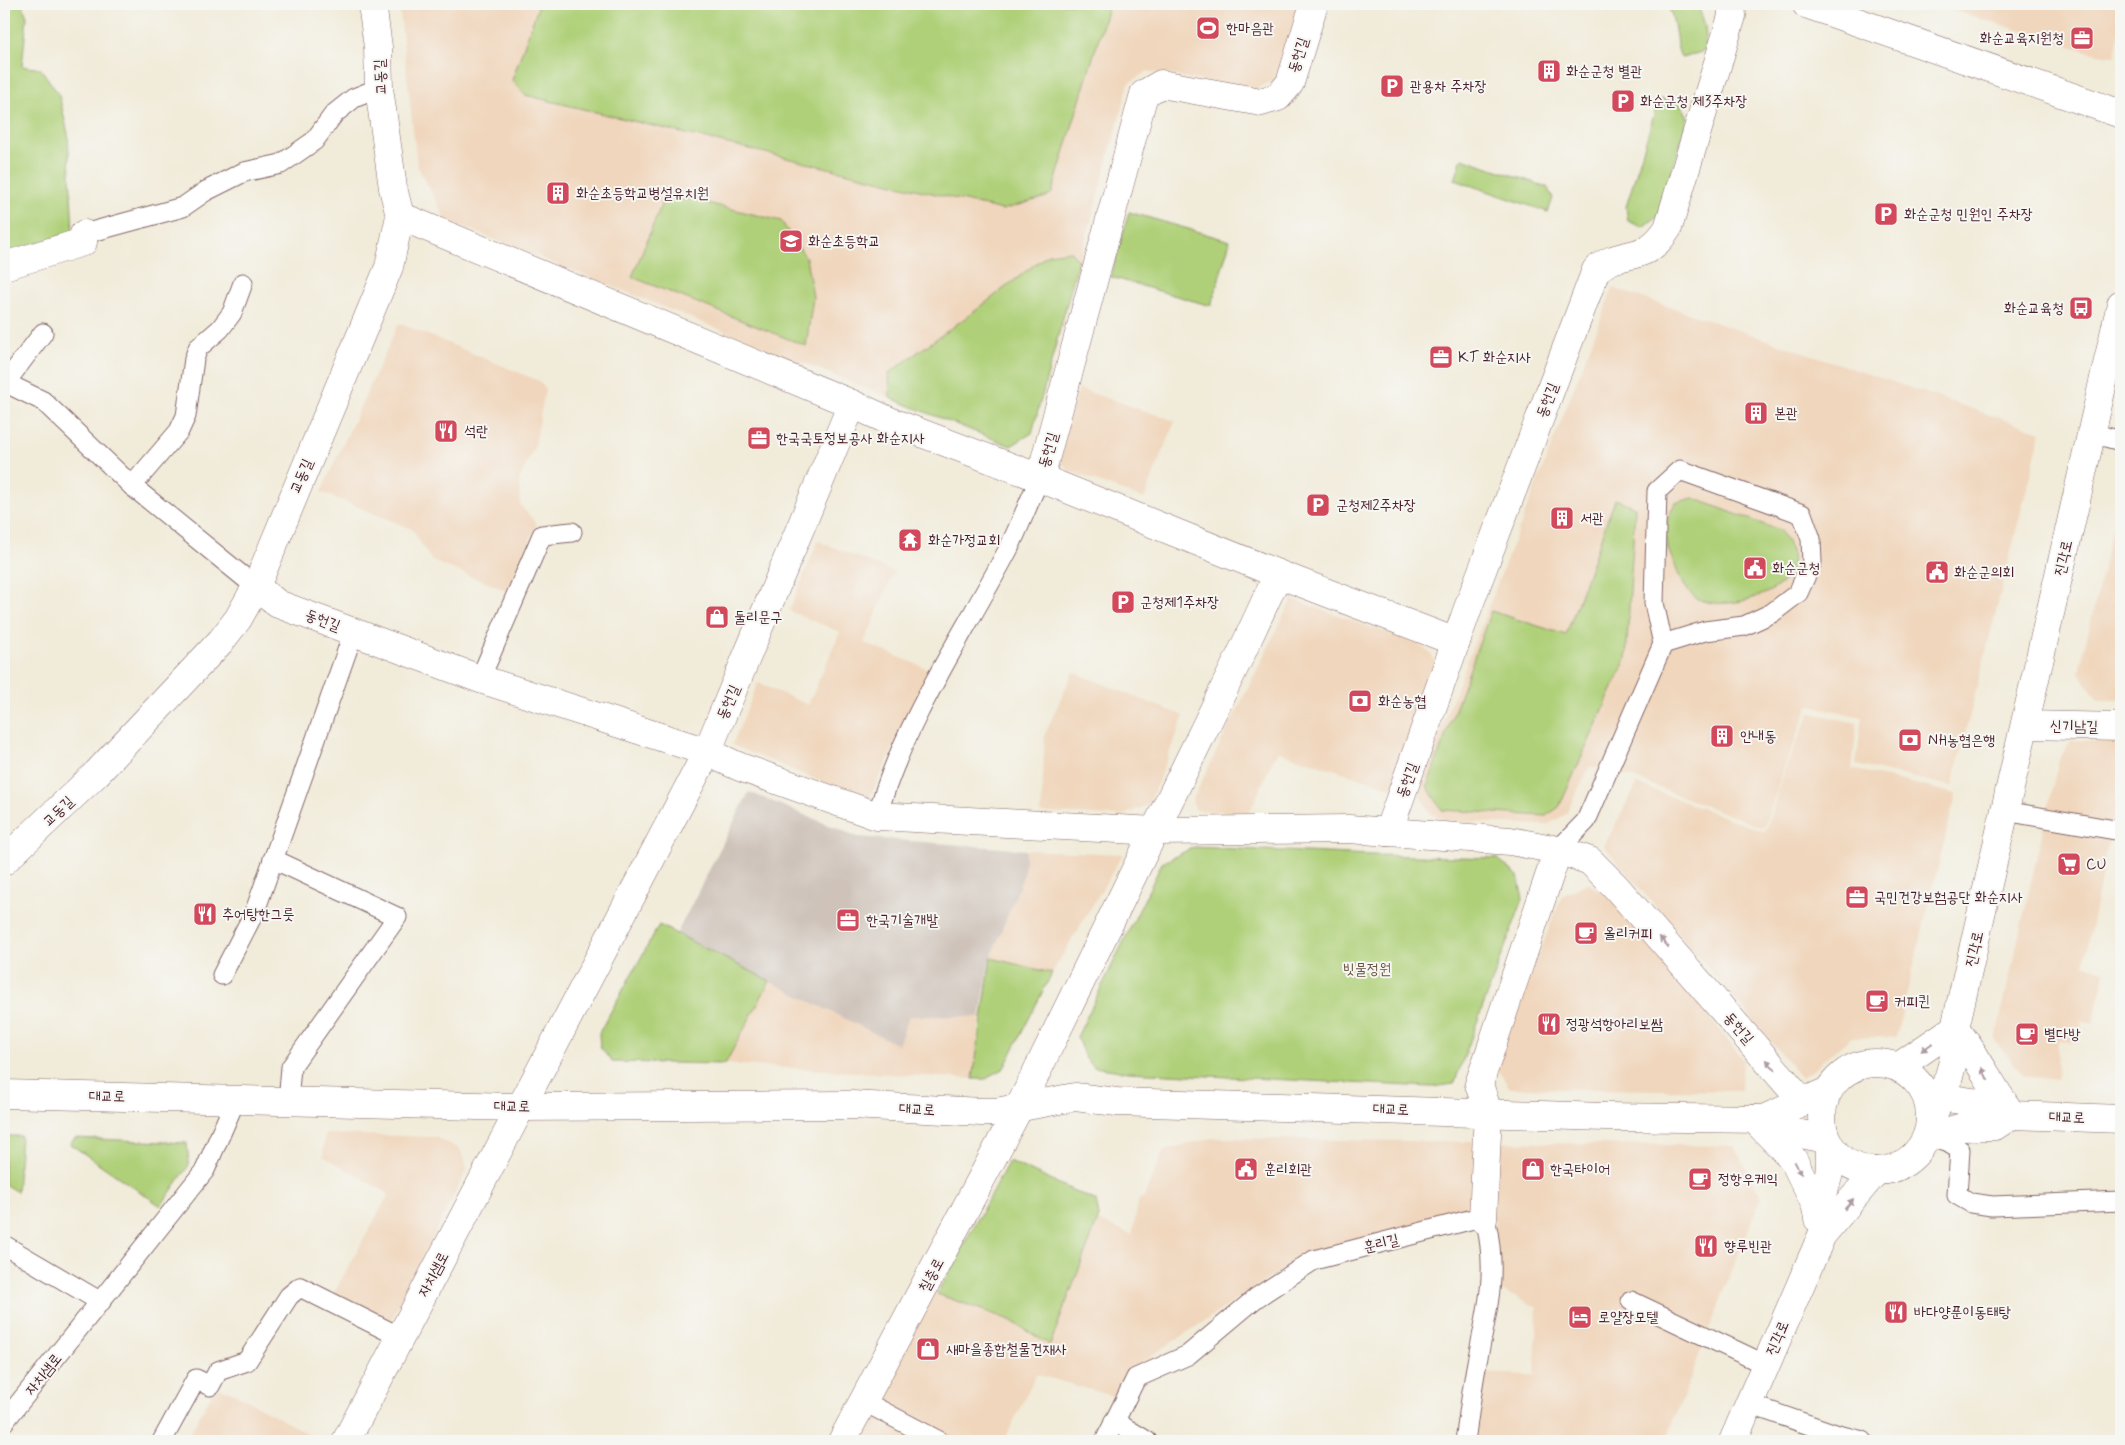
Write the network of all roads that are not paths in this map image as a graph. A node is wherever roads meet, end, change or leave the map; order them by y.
1 (372, 4) edge
2 (1314, 4) edge
3 (1731, 4) edge
4 (1806, 4) edge
5 (379, 88) junction
6 (2121, 114) edge
7 (400, 216) junction
8 (84, 234) joint
9 (4, 266) edge
10 (243, 283) dead end
11 (2121, 304) edge
12 (43, 333) dead end
13 (5, 382) edge
14 (852, 404) junction
15 (2091, 433) junction
16 (2121, 441) edge
17 (1040, 478) junction
18 (132, 486) junction
19 (572, 532) dead end
20 (1278, 574) junction
21 (256, 587) junction
22 (354, 632) junction
23 (1456, 642) junction
24 (1663, 644) junction
25 (480, 679) junction
26 (2026, 725) junction
27 (2121, 727) edge
28 (707, 752) junction
29 (2006, 811) junction
30 (877, 816) junction
31 (1156, 831) junction
32 (2121, 831) edge
33 (1388, 832) junction
34 (1558, 850) junction
35 (273, 859) junction
36 (4, 861) edge
37 (222, 975) dead end
38 (1955, 1028) junction
39 (1898, 1068) junction
40 (1828, 1091) junction
41 (4, 1094) edge
42 (235, 1101) junction
43 (288, 1102) junction
44 (1803, 1102) junction
45 (520, 1107) junction
46 (1019, 1108) junction
47 (1488, 1112) junction
48 (1931, 1112) junction
49 (2012, 1114) junction
50 (1759, 1119) junction
51 (2121, 1119) edge
52 (1828, 1142) junction
53 (1876, 1171) junction
54 (2121, 1201) edge
55 (1483, 1219) junction
56 (1819, 1224) junction
57 (4, 1245) edge
58 (1630, 1301) dead end
59 (101, 1302) junction
60 (400, 1337) junction
61 (1766, 1365) junction
62 (863, 1401) junction
63 (1749, 1404) junction
64 (4, 1422) edge
65 (1114, 1422) junction
66 (162, 1441) edge
67 (346, 1441) edge
68 (842, 1441) edge
69 (939, 1441) edge
70 (1105, 1441) edge
71 (1147, 1441) edge
72 (1465, 1441) edge
73 (1733, 1441) edge
74 (1863, 1441) edge

1 - 5 street, 교동길
2 - 17 street, 동헌길
3 - 23 street, 동헌길
4 - 6 street
5 - 7 street, 교동길
5 - 8 lane
7 - 14 street
7 - 21 street, 교동길
8 - 9 street
10 - 18 lane
11 - 15 street, 진각로
12 - 13 lane
13 - 18 lane
14 - 17 street, 동헌길
14 - 28 street, 동헌길
15 - 16 lane
15 - 26 street, 진각로
17 - 20 street
17 - 30 lane
18 - 21 lane
19 - 25 lane
20 - 23 street
20 - 31 street
21 - 22 street, 동헌길
21 - 36 street, 교동길
22 - 25 street, 동헌길
22 - 35 lane
23 - 33 street, 동헌길
24 - 24 lane
24 - 34 lane
25 - 28 street, 동헌길
26 - 27 street, 신기남길
26 - 29 street, 진각로
28 - 30 street, 동헌길
28 - 45 street, 자치샘로
29 - 32 lane
29 - 38 street, 진각로
30 - 31 street, 동헌길
31 - 33 street, 동헌길
31 - 46 street
33 - 34 street, 동헌길
44 -> 34 street, 동헌길
34 - 47 street
35 - 37 lane
35 - 43 lane
38 -> 39 street
38 - 48 street, 진각로
49 -> 38 street
39 - 40 street
39 - 48 street
40 - 44 street
40 - 52 street
41 - 42 street, 대교로
42 - 43 street, 대교로
42 - 59 lane, 자치샘로
43 - 45 street, 대교로
44 - 50 street
45 - 46 street, 대교로
45 - 60 street, 자치샘로
46 - 47 street, 대교로
46 - 62 street, 칠충로
47 - 50 street, 대교로
47 - 55 street
48 - 49 street, 대교로
48 - 49 street
48 - 53 street
48 - 54 lane
49 - 51 street, 대교로
50 - 52 street
50 -> 56 street
52 - 53 street
52 - 56 street
56 -> 53 street
55 - 65 lane, 훈리길
55 - 72 lane
56 - 61 street, 진각로
57 - 59 lane
58 - 61 lane
59 - 64 lane, 자치샘로
60 - 66 lane
60 - 67 street, 자치샘로
61 - 63 street, 진각로
62 - 68 street, 칠충로
62 - 69 lane
63 - 73 street, 진각로
63 - 74 lane
65 - 70 lane, 훈리길
65 - 71 lane

